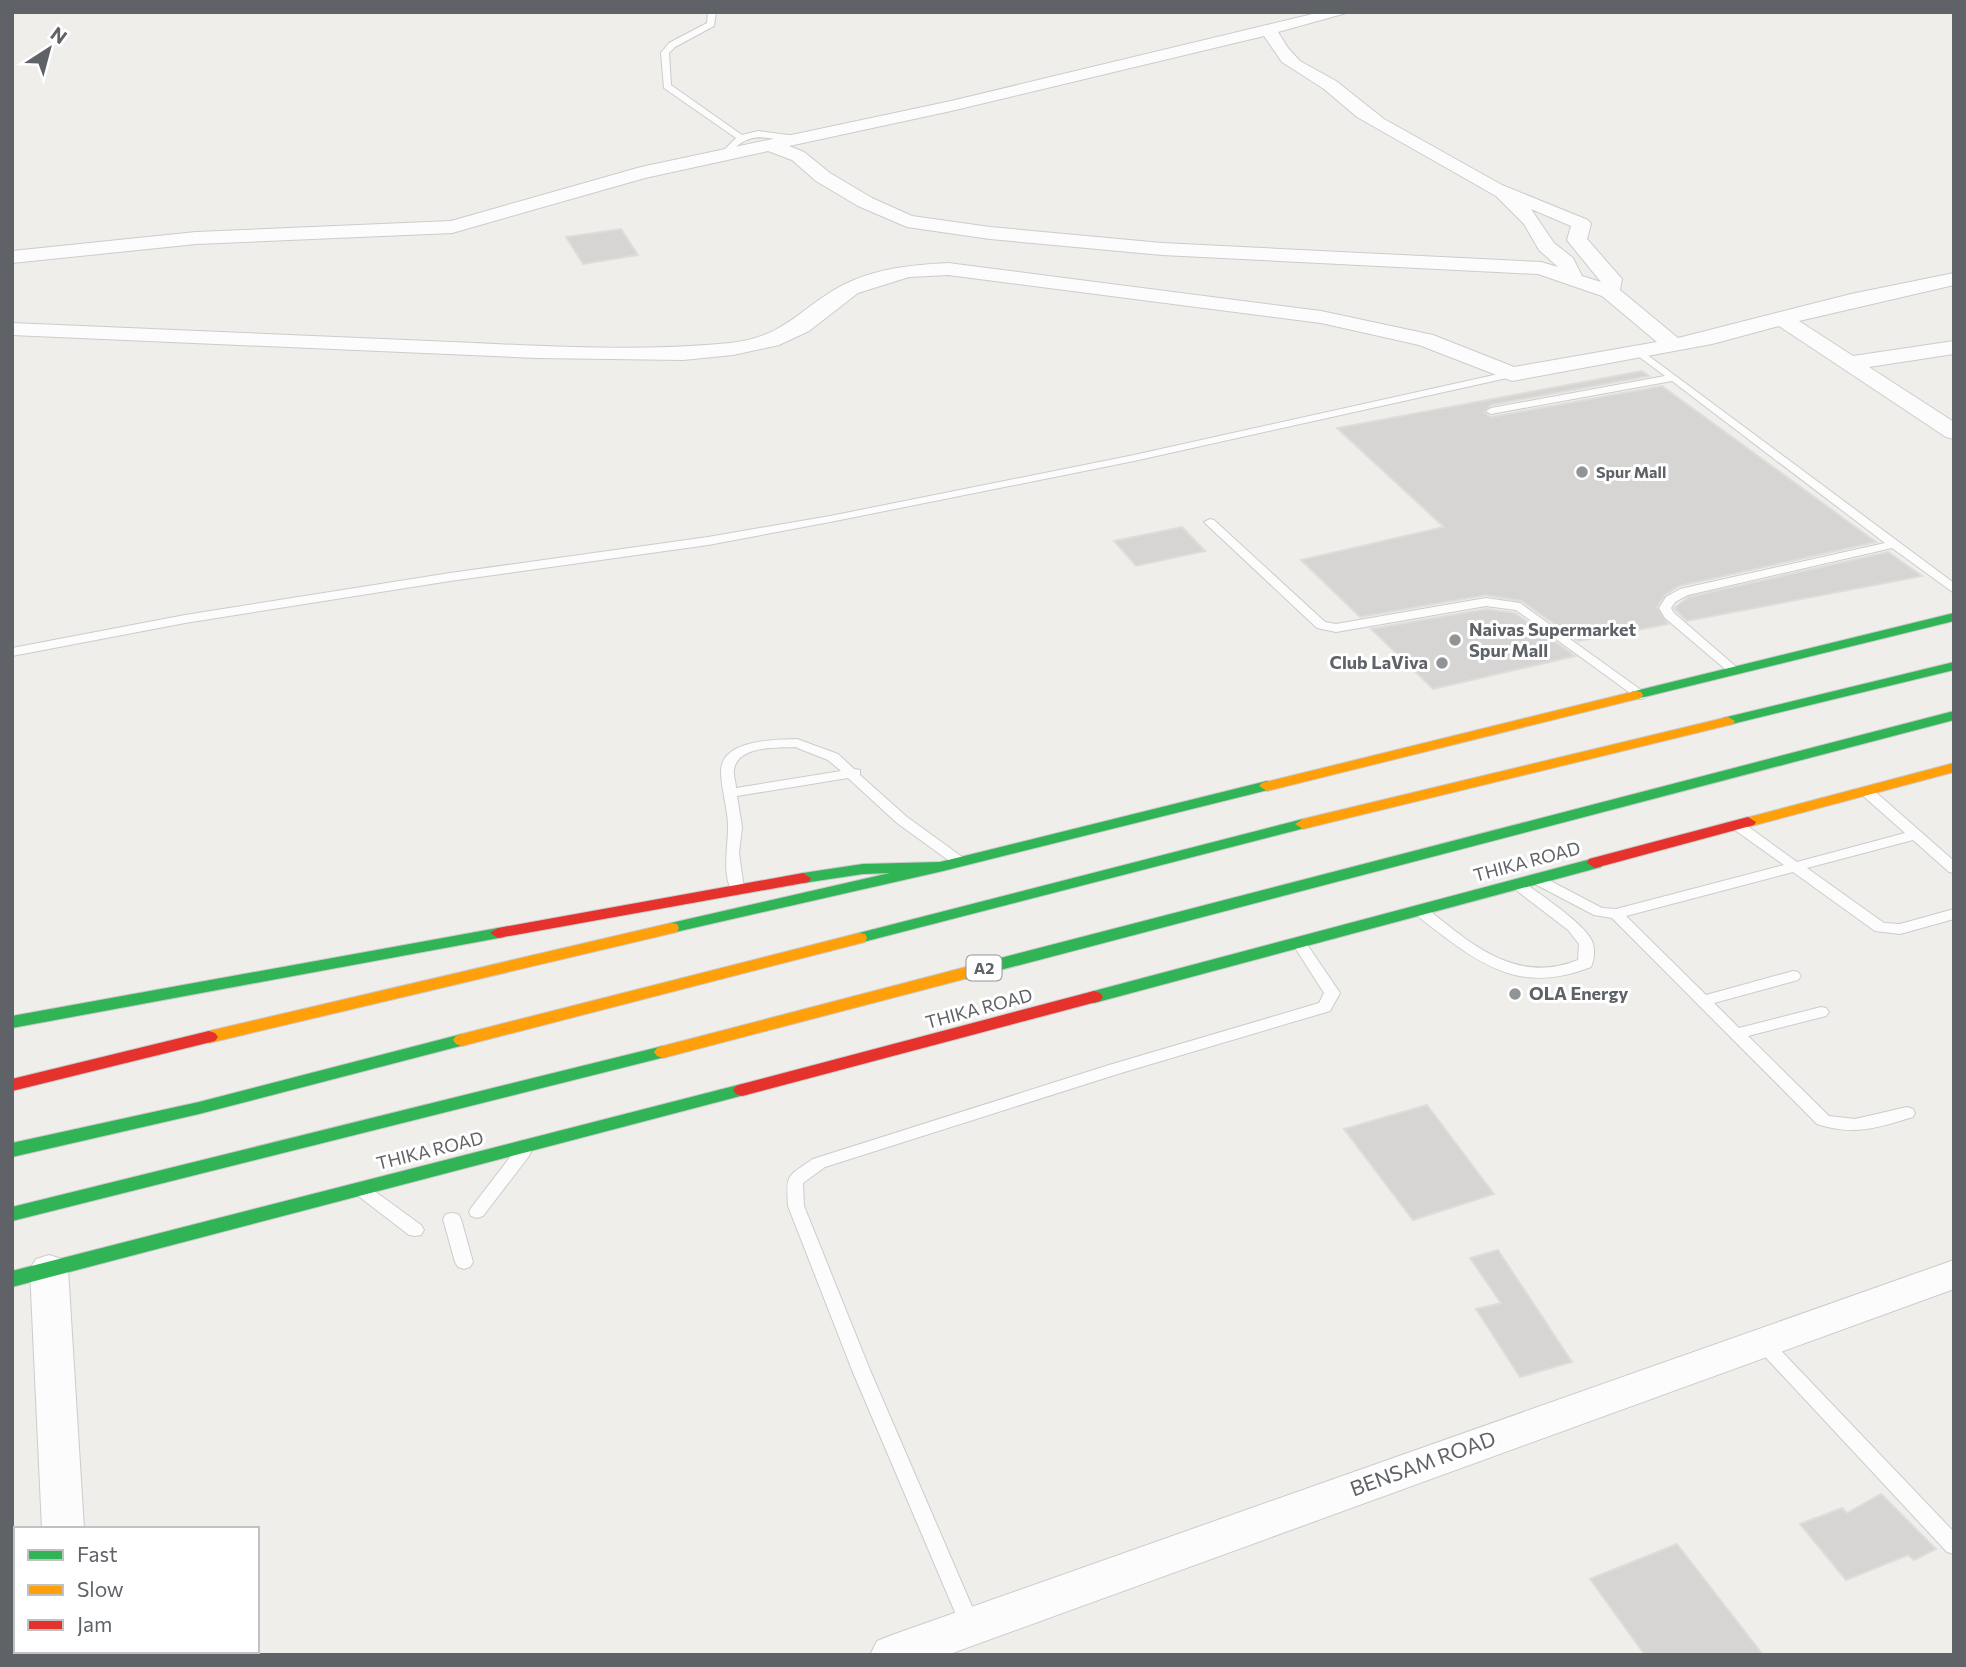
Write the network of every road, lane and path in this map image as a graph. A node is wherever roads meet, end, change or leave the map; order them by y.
1 (712, 12) edge
2 (1342, 12) edge
3 (1269, 30) junction
4 (740, 137) junction
5 (801, 138) junction
6 (769, 145) junction
7 (724, 155) junction
8 (1497, 189) junction
9 (907, 236) junction
10 (12, 257) edge
11 (881, 277) junction
12 (1954, 279) edge
13 (1574, 280) junction
14 (1609, 292) junction
15 (1782, 319) junction
16 (12, 329) edge
17 (1674, 345) junction
18 (1954, 347) edge
19 (1638, 351) junction
20 (1850, 363) junction
21 (1512, 374) junction
22 (1674, 378) junction
23 (1491, 411) dead end
24 (1954, 432) edge
25 (1210, 522) dead end
26 (1894, 544) junction
27 (1954, 589) edge
28 (1954, 617) edge
29 (12, 652) edge
30 (1954, 666) edge
31 (1735, 671) junction
32 (1642, 695) junction
33 (1954, 715) edge
34 (1954, 767) edge
35 (855, 773) junction
36 (1866, 791) junction
37 (729, 793) junction
38 (1737, 825) junction
39 (1916, 835) junction
40 (960, 862) junction
41 (943, 866) junction
42 (1793, 868) junction
43 (1954, 869) edge
44 (1536, 879) junction
45 (1517, 884) junction
46 (737, 889) junction
47 (1420, 910) junction
48 (1616, 914) junction
49 (1954, 914) edge
50 (1299, 943) junction
51 (1793, 976) dead end
52 (1702, 1001) junction
53 (1821, 1012) dead end
54 (12, 1022) edge
55 (1735, 1034) junction
56 (12, 1085) edge
57 (1907, 1113) dead end
58 (528, 1146) junction
59 (12, 1150) edge
60 (360, 1189) junction
61 (477, 1212) dead end
62 (12, 1214) edge
63 (452, 1219) dead end
64 (415, 1230) dead end
65 (464, 1262) dead end
66 (49, 1269) junction
67 (1954, 1274) edge
68 (12, 1279) edge
69 (1763, 1343) junction
70 (62, 1527) edge
71 (1954, 1546) edge
72 (971, 1626) junction
73 (892, 1655) edge

1 - 4 lane
2 - 3 street
3 - 5 street
3 - 8 street
4 - 5 lane
4 - 7 lane
5 - 6 street
6 - 7 street
6 - 9 street
7 - 10 street
8 - 13 street
8 - 14 street
9 - 11 street
9 - 13 street
11 - 16 street
11 - 21 street
12 - 15 street
13 - 14 street
14 - 17 street
15 - 17 street
15 - 20 street
17 - 19 street
18 - 20 street
19 - 21 street
19 - 22 lane
20 - 24 street
21 - 29 lane
22 - 23 lane
22 - 26 lane
25 - 32 lane
26 - 27 lane
26 - 31 lane
28 - 31 main road
30 - 59 main road
31 - 32 main road
32 - 40 main road
33 - 62 main road, THIKA ROAD / A2
34 - 36 main road, THIKA ROAD
35 - 37 lane
35 - 37 lane
35 - 40 lane
36 - 38 main road, THIKA ROAD
36 - 39 lane
37 - 46 lane
38 - 42 lane
38 - 44 main road, THIKA ROAD
39 - 42 lane
39 - 43 lane
40 - 41 main road
41 - 46 main road
41 - 56 main road
42 - 48 lane
42 - 49 lane
44 - 45 main road, THIKA ROAD
44 - 48 lane
45 - 47 main road, THIKA ROAD
45 - 47 lane
46 - 54 main road
47 - 50 main road, THIKA ROAD
48 - 52 lane
50 - 58 main road, THIKA ROAD
50 - 72 lane
51 - 52 lane
52 - 55 lane
53 - 55 lane
55 - 57 lane
58 - 60 main road, THIKA ROAD
58 - 61 lane
60 - 64 lane
60 - 66 main road, THIKA ROAD
63 - 65 lane
66 - 68 main road, THIKA ROAD
66 - 70 street
67 - 69 street, BENSAM ROAD
69 - 71 lane
69 - 72 street, BENSAM ROAD
72 - 73 street, BENSAM ROAD

